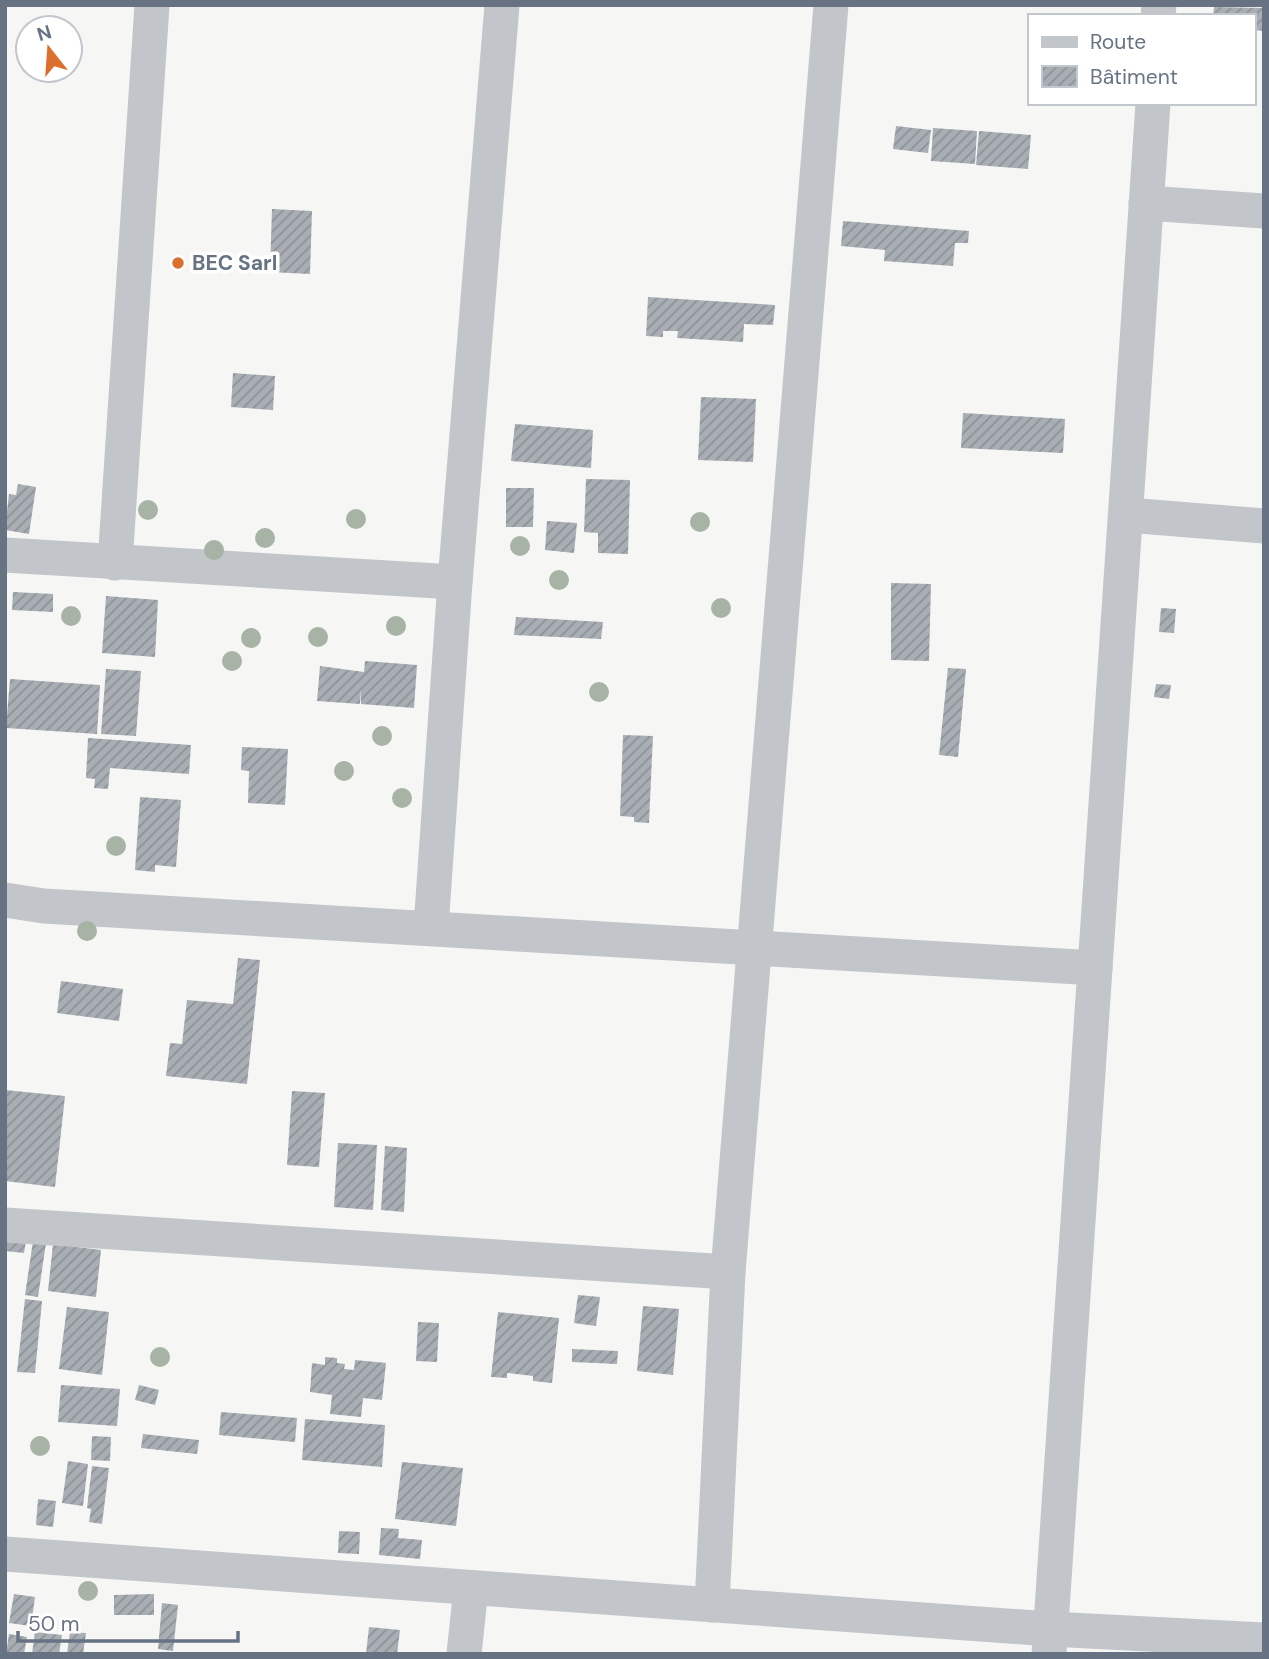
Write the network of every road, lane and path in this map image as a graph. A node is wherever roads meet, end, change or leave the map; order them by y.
1 (152, 5) edge
2 (502, 5) edge
3 (831, 5) edge
4 (1153, 105) edge
5 (1146, 203) junction
6 (1264, 211) edge
7 (1127, 515) junction
8 (1264, 526) edge
9 (5, 555) edge
10 (115, 563) junction
11 (455, 582) junction
12 (5, 900) edge
13 (431, 928) junction
14 (755, 946) junction
15 (1095, 968) junction
16 (5, 1225) edge
17 (728, 1272) junction
18 (5, 1554) edge
19 (471, 1588) junction
20 (712, 1605) junction
21 (1264, 1640) edge
22 (1049, 1641) edge
23 (464, 1654) edge

1 - 10 street
2 - 11 street
3 - 14 street
4 - 5 street
5 - 6 street
5 - 7 street
7 - 8 street
7 - 15 street
9 - 10 street
10 - 11 street
11 - 13 street
12 - 13 street
13 - 14 street
14 - 15 street
14 - 17 street
15 - 22 street
16 - 17 street
17 - 20 street
18 - 19 street
19 - 20 street
19 - 23 street
20 - 22 street
21 - 22 street

